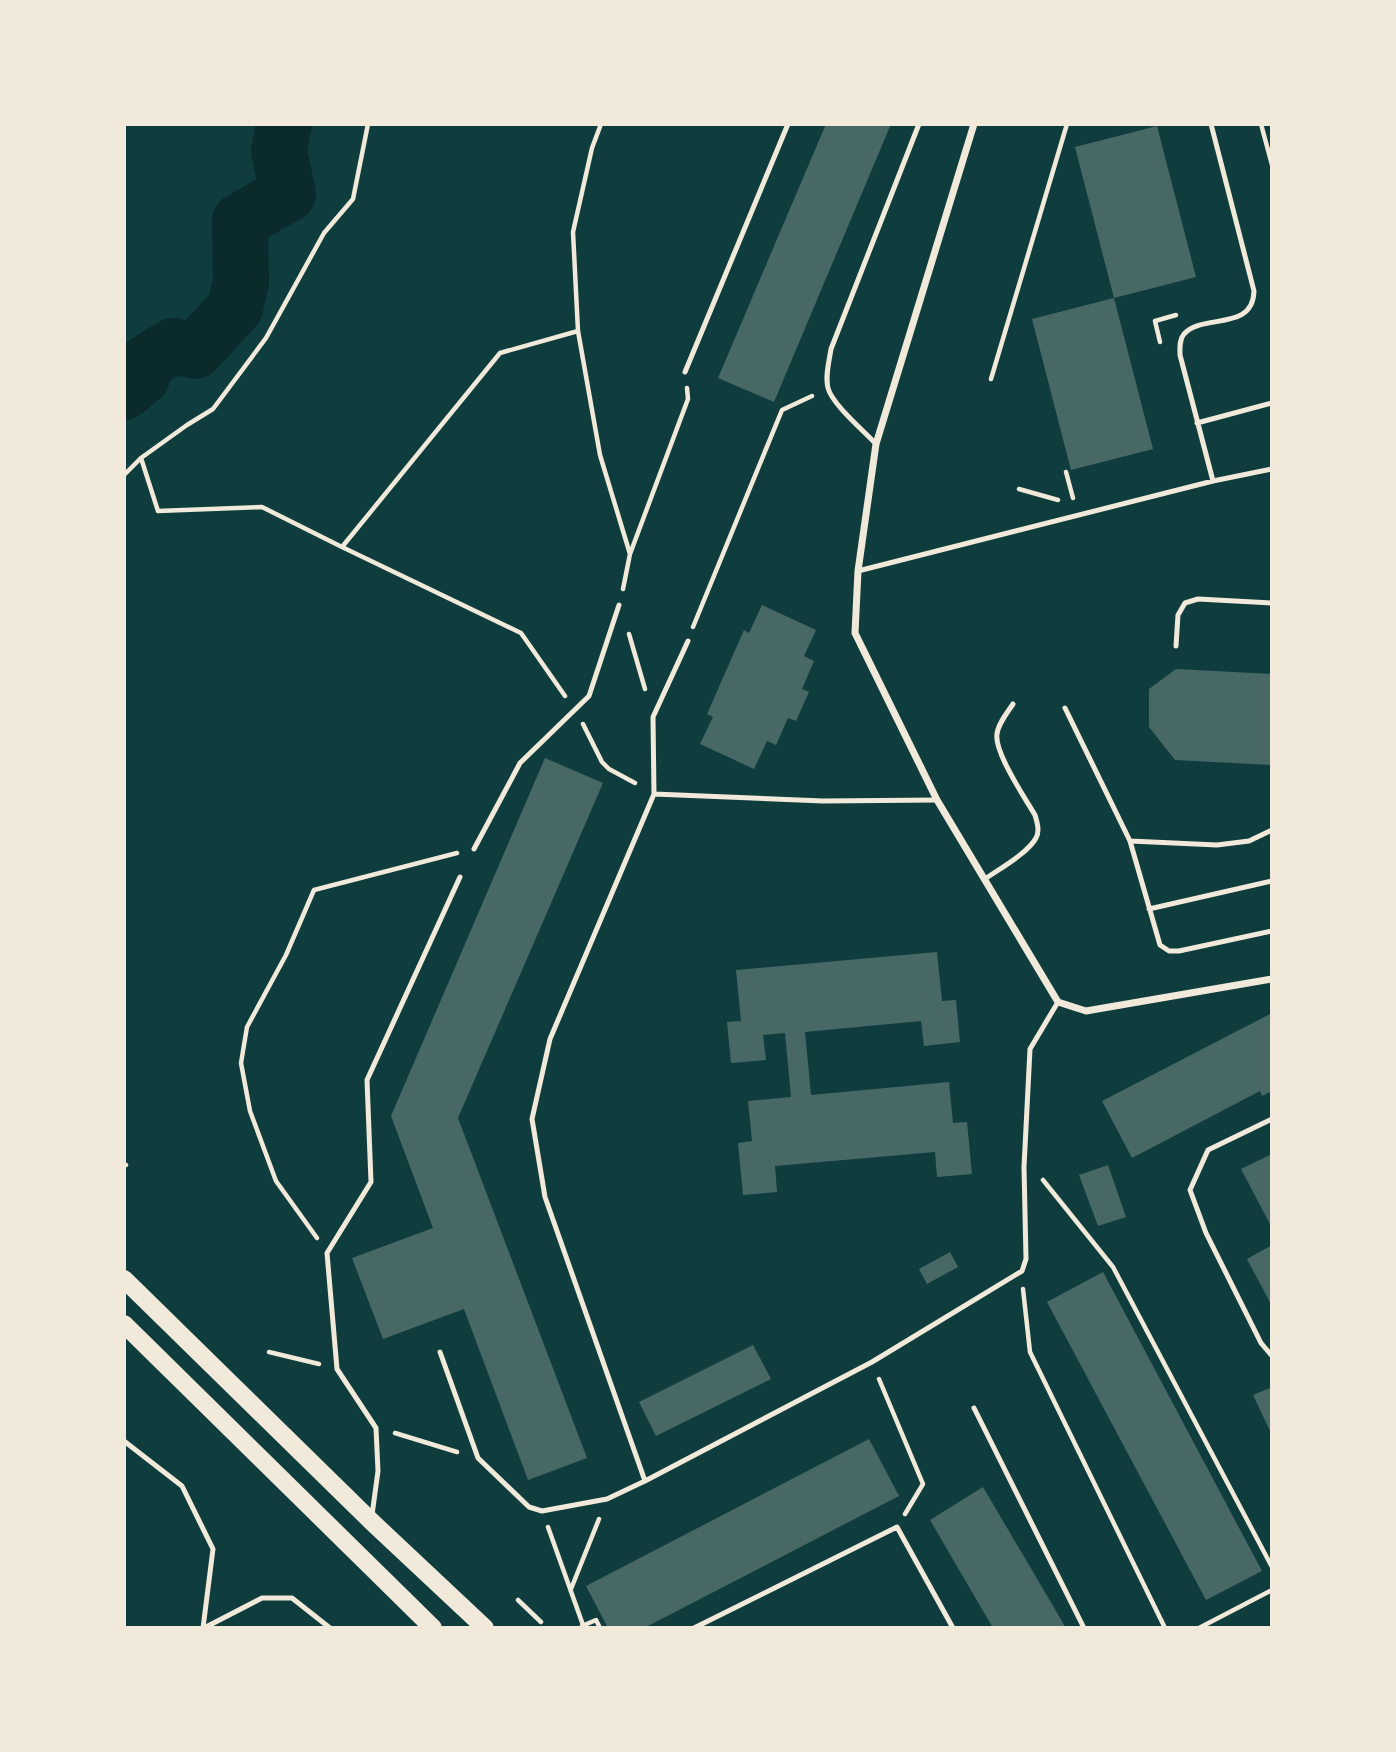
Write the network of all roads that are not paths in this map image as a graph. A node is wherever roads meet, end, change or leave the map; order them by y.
1 (788, 124) edge
2 (919, 124) edge
3 (974, 124) edge
4 (1211, 124) edge
5 (685, 372) road end
6 (1272, 403) edge
7 (1197, 423) junction
8 (876, 444) junction
9 (1272, 469) edge
10 (1213, 481) junction
11 (858, 571) junction
12 (1272, 603) edge
13 (620, 605) road end
14 (688, 640) road end
15 (1176, 646) dead end
16 (1013, 704) dead end
17 (1065, 708) dead end
18 (654, 794) junction
19 (937, 800) junction
20 (1272, 830) edge
21 (1130, 841) junction
22 (474, 849) road end
23 (460, 877) dead end
24 (985, 879) junction
25 (1272, 881) edge
26 (1149, 909) junction
27 (1272, 931) edge
28 (1272, 979) edge
29 (1058, 1002) junction
30 (1272, 1119) edge
31 (124, 1279) edge
32 (124, 1324) edge
33 (440, 1352) dead end
34 (1272, 1356) edge
35 (974, 1408) dead end
36 (124, 1441) edge
37 (645, 1481) junction
38 (372, 1522) junction
39 (204, 1628) edge
40 (330, 1628) edge
41 (433, 1628) edge
42 (485, 1628) edge
43 (694, 1628) edge
44 (953, 1628) edge
45 (1083, 1628) edge

1 - 5 lane
2 - 8 lane
3 - 8 street
4 - 7 lane
6 - 7 lane
7 - 10 lane
8 - 11 street
9 - 10 lane
10 - 11 lane
11 - 19 street
12 - 15 lane
13 - 22 lane
14 - 18 lane
16 - 24 lane
17 - 21 lane
18 - 19 lane
18 - 37 lane
19 - 24 street
20 - 21 lane
21 - 26 lane
23 - 38 lane
24 - 29 street
25 - 26 lane
26 - 27 lane
28 - 29 street
29 - 37 lane
30 - 34 lane
31 - 38 main road
32 - 41 main road
33 - 37 lane
35 - 45 lane
36 - 39 lane
38 - 42 main road
39 - 40 lane
43 - 44 lane

